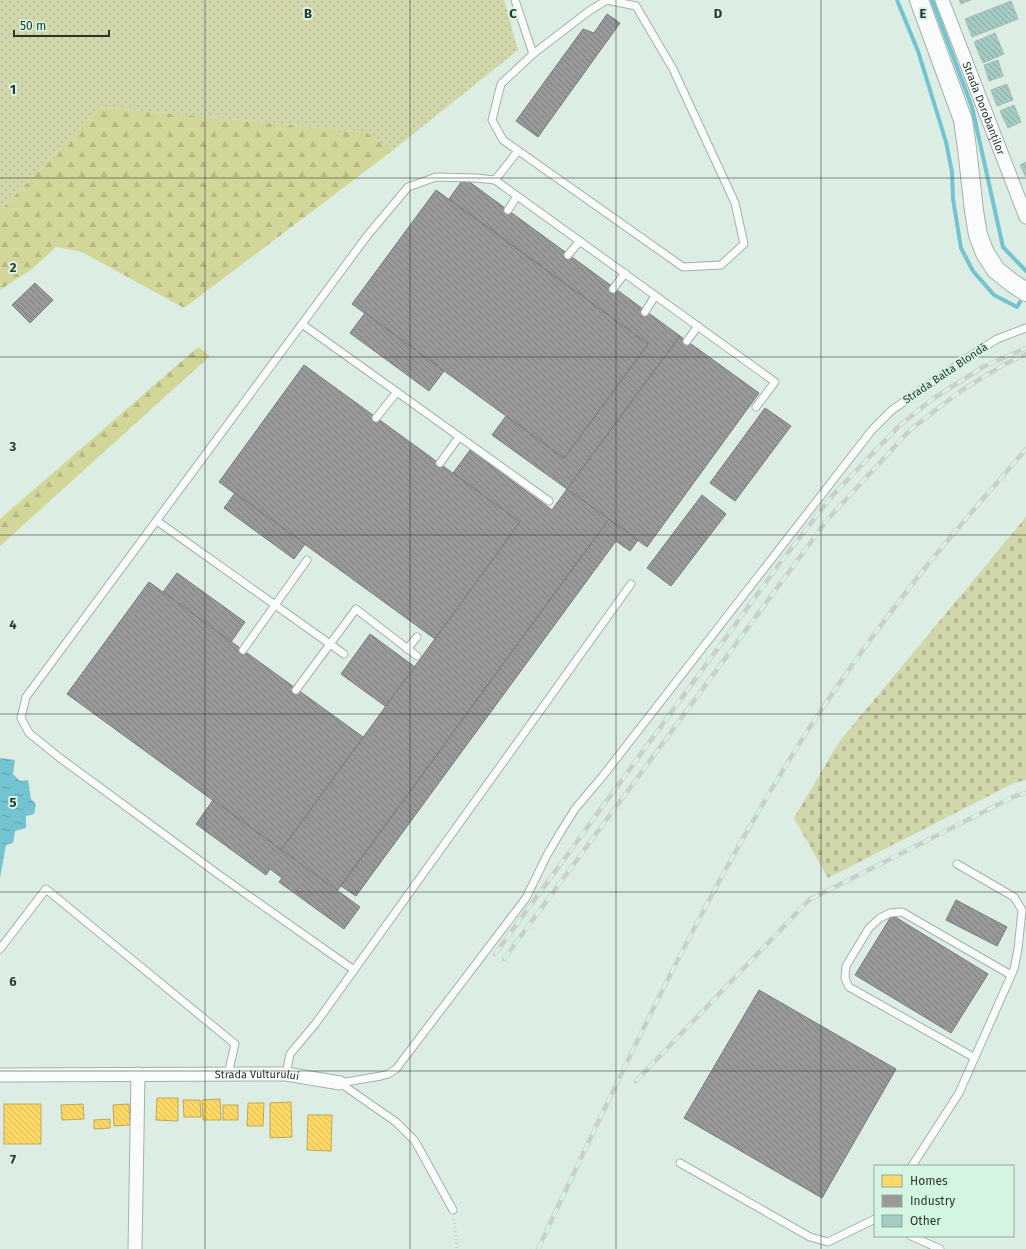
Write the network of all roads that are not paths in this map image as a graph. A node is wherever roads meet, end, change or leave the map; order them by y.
1 (515, 0) edge
2 (919, 0) edge
3 (942, 0) edge
4 (533, 54) junction
5 (518, 151) junction
6 (496, 180) junction
7 (517, 196) junction
8 (508, 210) dead end
9 (1026, 217) edge
10 (580, 241) junction
11 (568, 256) dead end
12 (625, 274) junction
13 (613, 290) dead end
14 (1026, 292) edge
15 (655, 296) junction
16 (645, 312) dead end
17 (302, 324) junction
18 (698, 326) junction
19 (1026, 328) edge
20 (687, 341) dead end
21 (397, 392) junction
22 (756, 407) dead end
23 (376, 418) dead end
24 (459, 437) junction
25 (440, 463) dead end
26 (549, 501) dead end
27 (157, 521) junction
28 (307, 560) dead end
29 (631, 584) dead end
30 (275, 605) junction
31 (417, 637) dead end
32 (330, 644) junction
33 (407, 649) junction
34 (243, 650) dead end
35 (344, 654) dead end
36 (417, 656) dead end
37 (296, 690) dead end
38 (957, 864) dead end
39 (0, 949) edge
40 (354, 970) junction
41 (1011, 975) junction
42 (975, 1058) junction
43 (138, 1074) junction
44 (228, 1074) junction
45 (286, 1074) junction
46 (0, 1075) edge
47 (340, 1083) junction
48 (680, 1163) dead end
49 (913, 1165) edge
50 (453, 1210) road end
51 (874, 1220) edge
52 (913, 1237) edge
53 (136, 1249) edge
54 (940, 1249) edge

1 - 4 lane
2 - 14 main road
3 - 9 street, Strada Dorobanților
4 - 5 lane
4 - 5 lane
5 - 6 lane
6 - 7 lane
6 - 17 lane
7 - 8 lane
7 - 10 lane
10 - 11 lane
10 - 12 lane
12 - 13 lane
12 - 15 lane
15 - 16 lane
15 - 18 lane
17 - 21 lane
17 - 27 lane
18 - 20 lane
18 - 22 lane
19 - 47 lane, Strada Balta Blondă
21 - 23 lane
21 - 24 lane
24 - 25 lane
24 - 26 lane
27 - 30 lane
27 - 40 lane
28 - 30 lane
29 - 40 lane
30 - 32 lane
30 - 34 lane
31 - 33 lane
32 - 33 lane
32 - 35 lane
32 - 37 lane
33 - 36 lane
38 - 41 lane
39 - 44 lane
40 - 45 lane
41 - 42 lane
41 - 42 lane
42 - 49 lane
43 - 44 street, Strada Vulturului
43 - 46 street, Strada Vulturului
43 - 53 street
44 - 45 street, Strada Vulturului
45 - 47 street, Strada Vulturului
47 - 50 lane, Strada Vulturului
48 - 51 lane
52 - 54 lane

